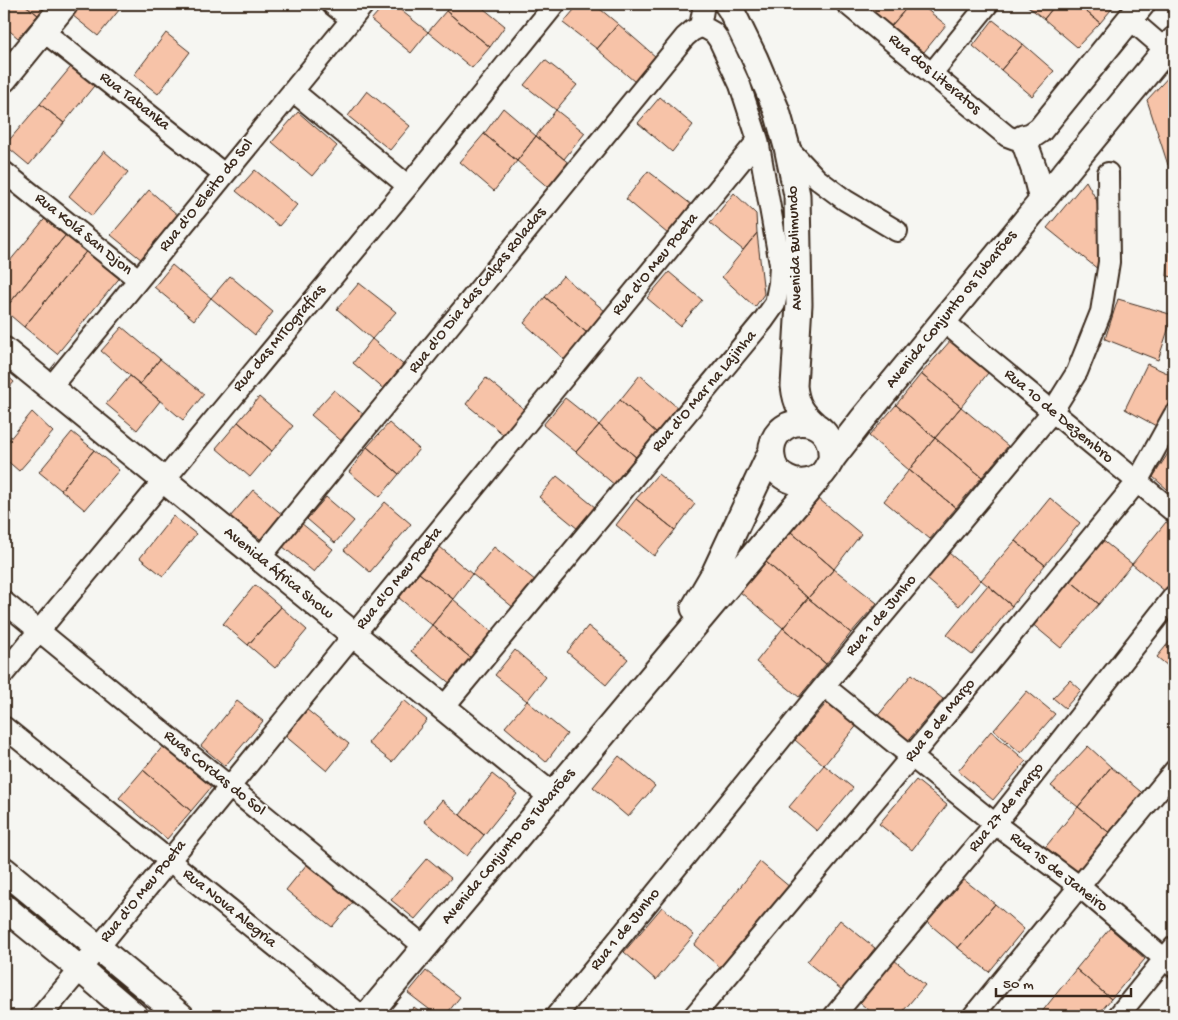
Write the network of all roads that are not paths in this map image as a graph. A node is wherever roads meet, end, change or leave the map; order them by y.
1 (65, 4) edge
2 (332, 4) edge
3 (555, 4) edge
4 (704, 4) edge
5 (727, 4) edge
6 (848, 4) edge
7 (988, 4) edge
8 (358, 11) edge
9 (1136, 12) edge
10 (700, 27) junction
11 (43, 31) junction
12 (1170, 45) edge
13 (932, 73) junction
14 (4, 79) edge
15 (293, 91) junction
16 (1023, 138) junction
17 (758, 140) junction
18 (787, 147) junction
19 (4, 172) edge
20 (1108, 173) dead end
21 (224, 174) junction
22 (408, 186) junction
23 (1042, 200) junction
24 (897, 231) dead end
25 (138, 279) junction
26 (943, 321) junction
27 (4, 350) edge
28 (794, 386) junction
29 (50, 388) junction
30 (1052, 412) junction
31 (1174, 416) edge
32 (862, 420) junction
33 (819, 428) junction
34 (774, 443) junction
35 (825, 468) junction
36 (163, 480) junction
37 (1137, 482) junction
38 (1174, 512) edge
39 (259, 559) junction
40 (1174, 596) edge
41 (4, 602) edge
42 (39, 631) junction
43 (354, 635) junction
44 (4, 673) edge
45 (651, 678) junction
46 (824, 686) junction
47 (443, 708) junction
48 (4, 727) edge
49 (911, 757) junction
50 (1174, 771) edge
51 (230, 787) junction
52 (552, 796) junction
53 (995, 824) junction
54 (169, 861) junction
55 (4, 870) edge
56 (1080, 887) junction
57 (4, 907) edge
58 (425, 947) junction
59 (98, 948) junction
60 (1171, 957) edge
61 (80, 969) junction
62 (41, 1016) edge
63 (135, 1016) edge
64 (181, 1016) edge
65 (362, 1016) edge
66 (367, 1016) edge
67 (556, 1016) edge
68 (694, 1016) edge
69 (834, 1016) edge
70 (973, 1016) edge
71 (1118, 1016) edge

1 - 11 street
2 - 8 street
3 - 22 street, Rua das MITOgrafias
4 - 10 street
5 - 18 street, Avenida Bulimundo
6 - 13 street, Rua dos Literatos
7 - 13 street
8 - 15 street, Rua d'O Eleito do Sol
9 - 12 street
9 - 16 street
10 - 17 street, Rua d'O Mar na Lajinha
10 - 39 street, Rua d'O Dia das Calças Roladas
11 - 14 street
11 - 21 street, Rua Tabanka
12 - 23 street, Avenida Conjunto os Tubarões
13 - 16 street, Rua dos Literatos
15 - 21 street, Rua d'O Eleito do Sol
15 - 22 street
16 - 23 street
17 - 43 street, Rua d'O Meu Poeta
17 - 47 street, Rua d'O Mar na Lajinha
18 - 24 street
18 - 28 street, Avenida Bulimundo
19 - 25 street, Rua Kolá San Djon
20 - 30 street, Rua 1 de Junho
21 - 25 street, Rua d'O Eleito do Sol
22 - 36 street, Rua das MITOgrafias
23 - 26 street, Avenida Conjunto os Tubarões
25 - 29 street, Rua d'O Eleito do Sol
26 - 30 street, Rua 10 de Dezembro
26 - 32 street, Avenida Conjunto os Tubarões
27 - 29 street, Avenida África Show
28 - 33 street
28 - 34 street
29 - 36 street, Avenida África Show
30 - 37 street, Rua 10 de Dezembro
30 - 46 street, Rua 1 de Junho
31 - 37 street, Rua 8 de Março
32 - 33 street
32 - 35 street, Avenida Conjunto os Tubarões
33 - 34 street
33 - 35 street
34 - 35 street
34 - 45 street
35 - 45 street, Avenida Conjunto os Tubarões
36 - 39 street, Avenida África Show
36 - 42 street, Rua das MITOgrafias
37 - 38 street, Rua 10 de Dezembro
37 - 49 street, Rua 8 de Março
39 - 43 street, Avenida África Show
40 - 53 street, Rua 27 de março
41 - 42 street, Ruas Cordas do Sol
42 - 44 street, Rua das MITOgrafias
42 - 51 street, Ruas Cordas do Sol
43 - 47 street, Avenida África Show
43 - 51 street, Rua d'O Meu Poeta
45 - 52 street, Avenida Conjunto os Tubarões
46 - 49 street, Rua 15 de Janeiro
46 - 67 street, Rua 1 de Junho
47 - 52 street, Avenida África Show
48 - 54 street, Rua Nova Alegria
49 - 53 street, Rua 15 de Janeiro
49 - 68 street, Rua 8 de Março
50 - 56 street
51 - 54 street, Rua d'O Meu Poeta
51 - 58 street, Ruas Cordas do Sol
52 - 58 street, Avenida Conjunto os Tubarões
53 - 56 street, Rua 15 de Janeiro
53 - 69 street, Rua 27 de março
54 - 59 street, Rua d'O Meu Poeta
54 - 65 street, Rua Nova Alegria
55 - 59 street
56 - 60 street, Rua 15 de Janeiro
56 - 70 street
57 - 61 street
58 - 66 street, Avenida Conjunto os Tubarões
59 - 61 street, Rua d'O Meu Poeta
59 - 64 street
60 - 71 street
61 - 62 street, Rua d'O Meu Poeta
61 - 63 street

